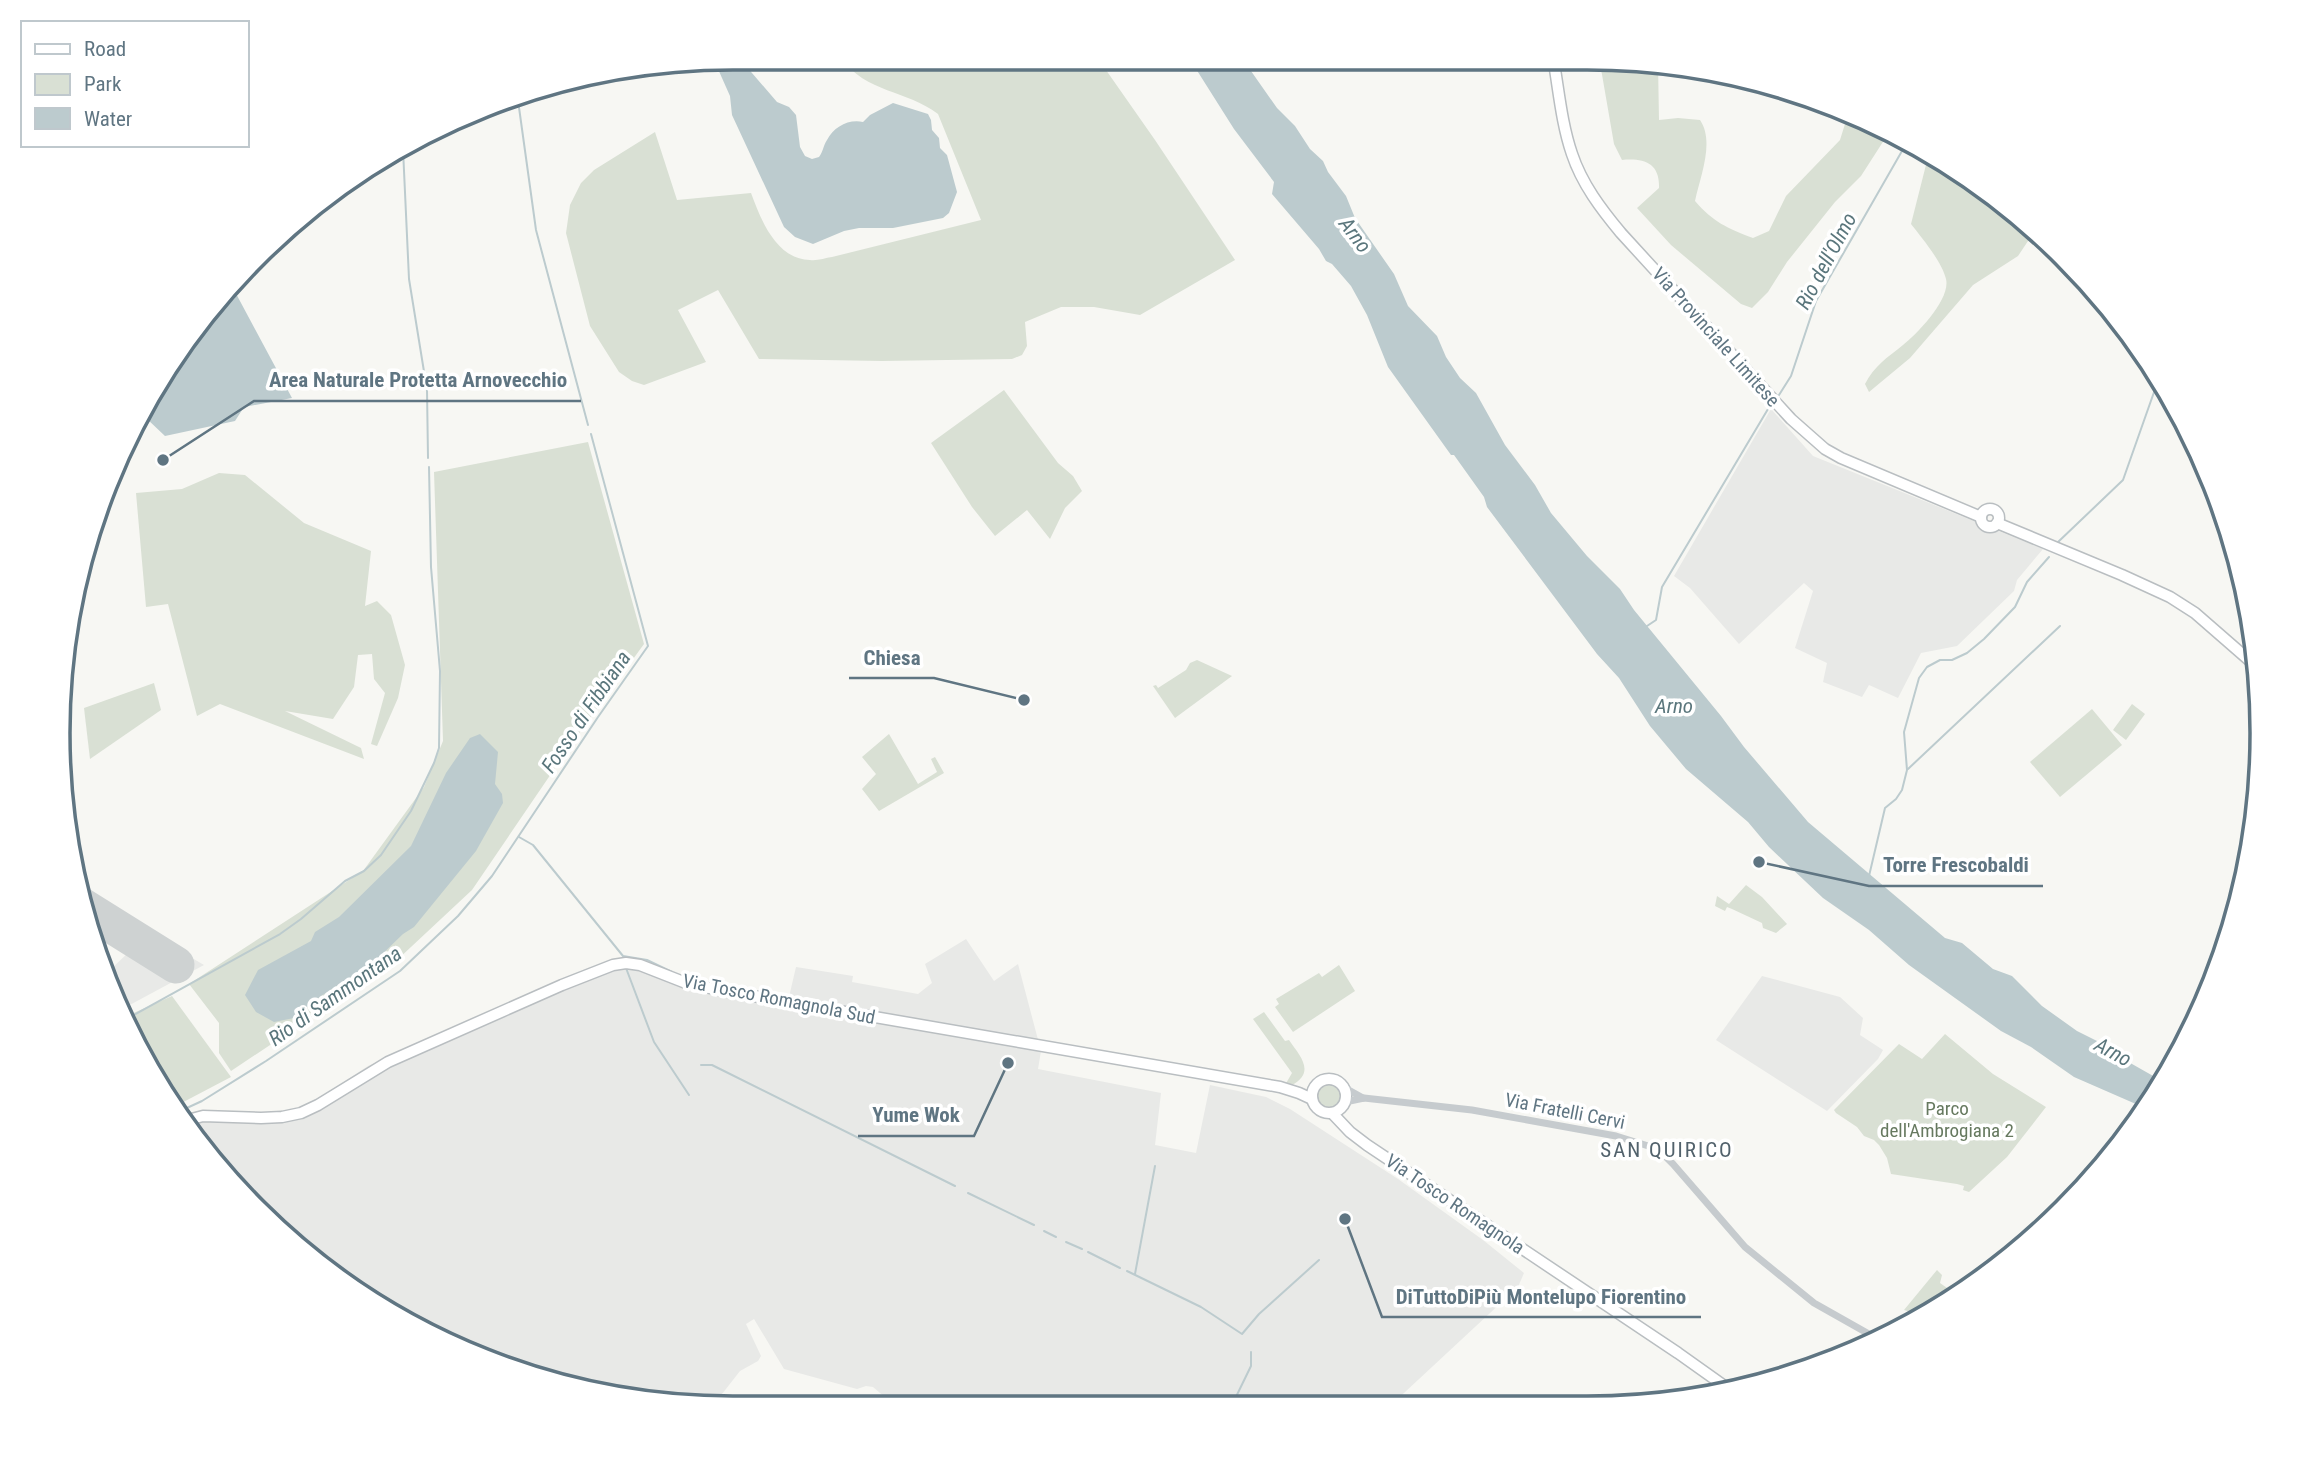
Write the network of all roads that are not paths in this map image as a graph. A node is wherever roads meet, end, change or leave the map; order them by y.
1 (1555, 70) edge
2 (2245, 657) edge
3 (1280, 1087) junction
4 (1314, 1087) junction
5 (1345, 1088) junction
6 (1364, 1098) junction
7 (1312, 1100) junction
8 (1340, 1108) junction
9 (194, 1118) edge
10 (1866, 1334) edge
11 (1719, 1382) edge

1 - 2 main road, Via Provinciale Limitese
3 - 4 main road, Via Tosco Romagnola Sud
3 - 7 main road, Via Tosco Romagnola Sud
3 - 9 main road, Via Tosco Romagnola Sud
4 - 5 main road
4 - 7 main road
5 - 6 street, Via Fratelli Cervi
5 - 8 main road
6 - 8 street, Via Fratelli Cervi
6 - 10 street, Via Fratelli Cervi
7 - 8 main road, Via Tosco Romagnola
8 - 11 main road, Via Tosco Romagnola

